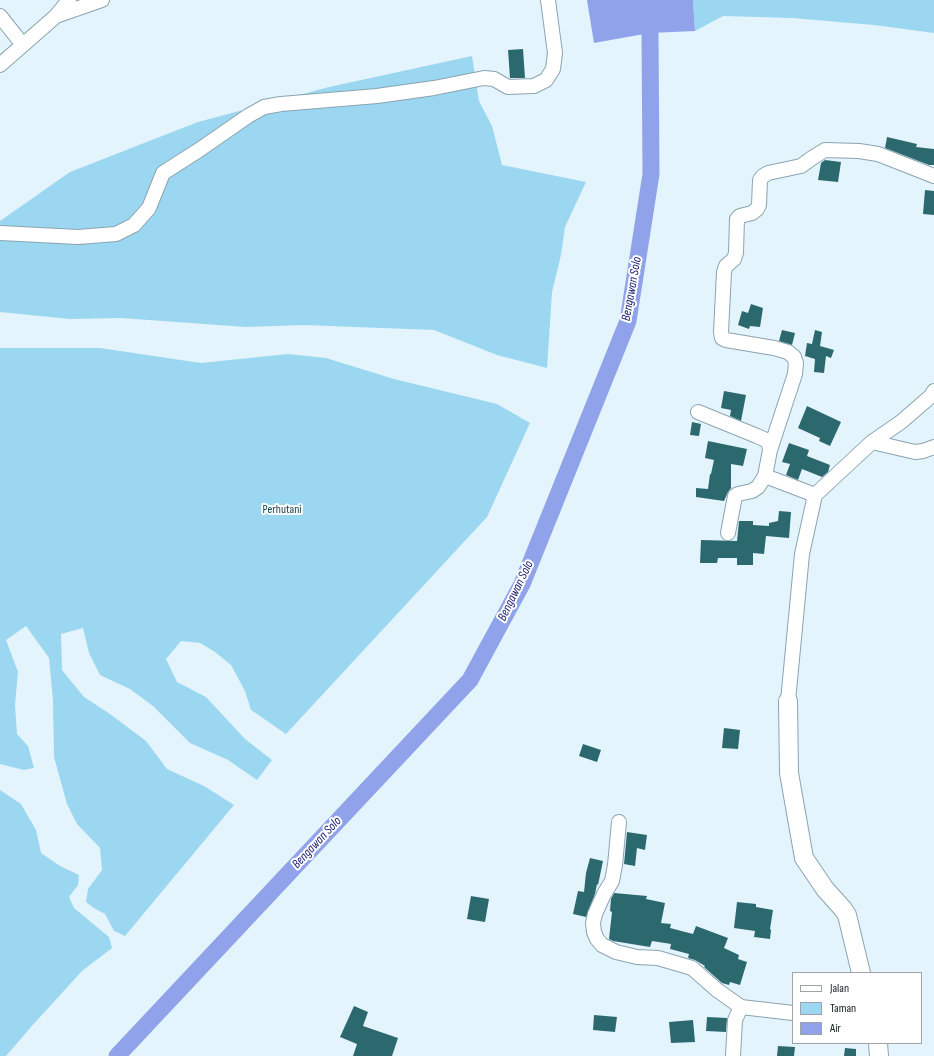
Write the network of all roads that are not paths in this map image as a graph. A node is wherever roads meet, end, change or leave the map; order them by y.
1 (69, 0) edge
2 (102, 0) edge
3 (548, 0) edge
4 (0, 16) edge
5 (56, 16) junction
6 (23, 45) junction
7 (0, 65) edge
8 (934, 176) edge
9 (0, 233) edge
10 (934, 391) edge
11 (698, 412) dead end
12 (872, 442) junction
13 (934, 447) edge
14 (770, 450) junction
15 (765, 476) junction
16 (815, 495) junction
17 (728, 533) dead end
18 (788, 700) joint
19 (619, 822) dead end
20 (862, 972) edge
21 (741, 1007) junction
22 (792, 1013) edge
23 (878, 1044) edge
24 (733, 1056) edge
25 (879, 1056) edge

1 - 5 street
2 - 5 street
3 - 9 street
4 - 6 street
5 - 6 street
6 - 7 street
8 - 14 street
10 - 12 street
11 - 14 street
12 - 13 street
12 - 16 street
14 - 15 street
15 - 16 street
15 - 17 street
16 - 18 street
18 - 20 main road
19 - 21 street
21 - 22 street
21 - 24 street
23 - 25 main road

